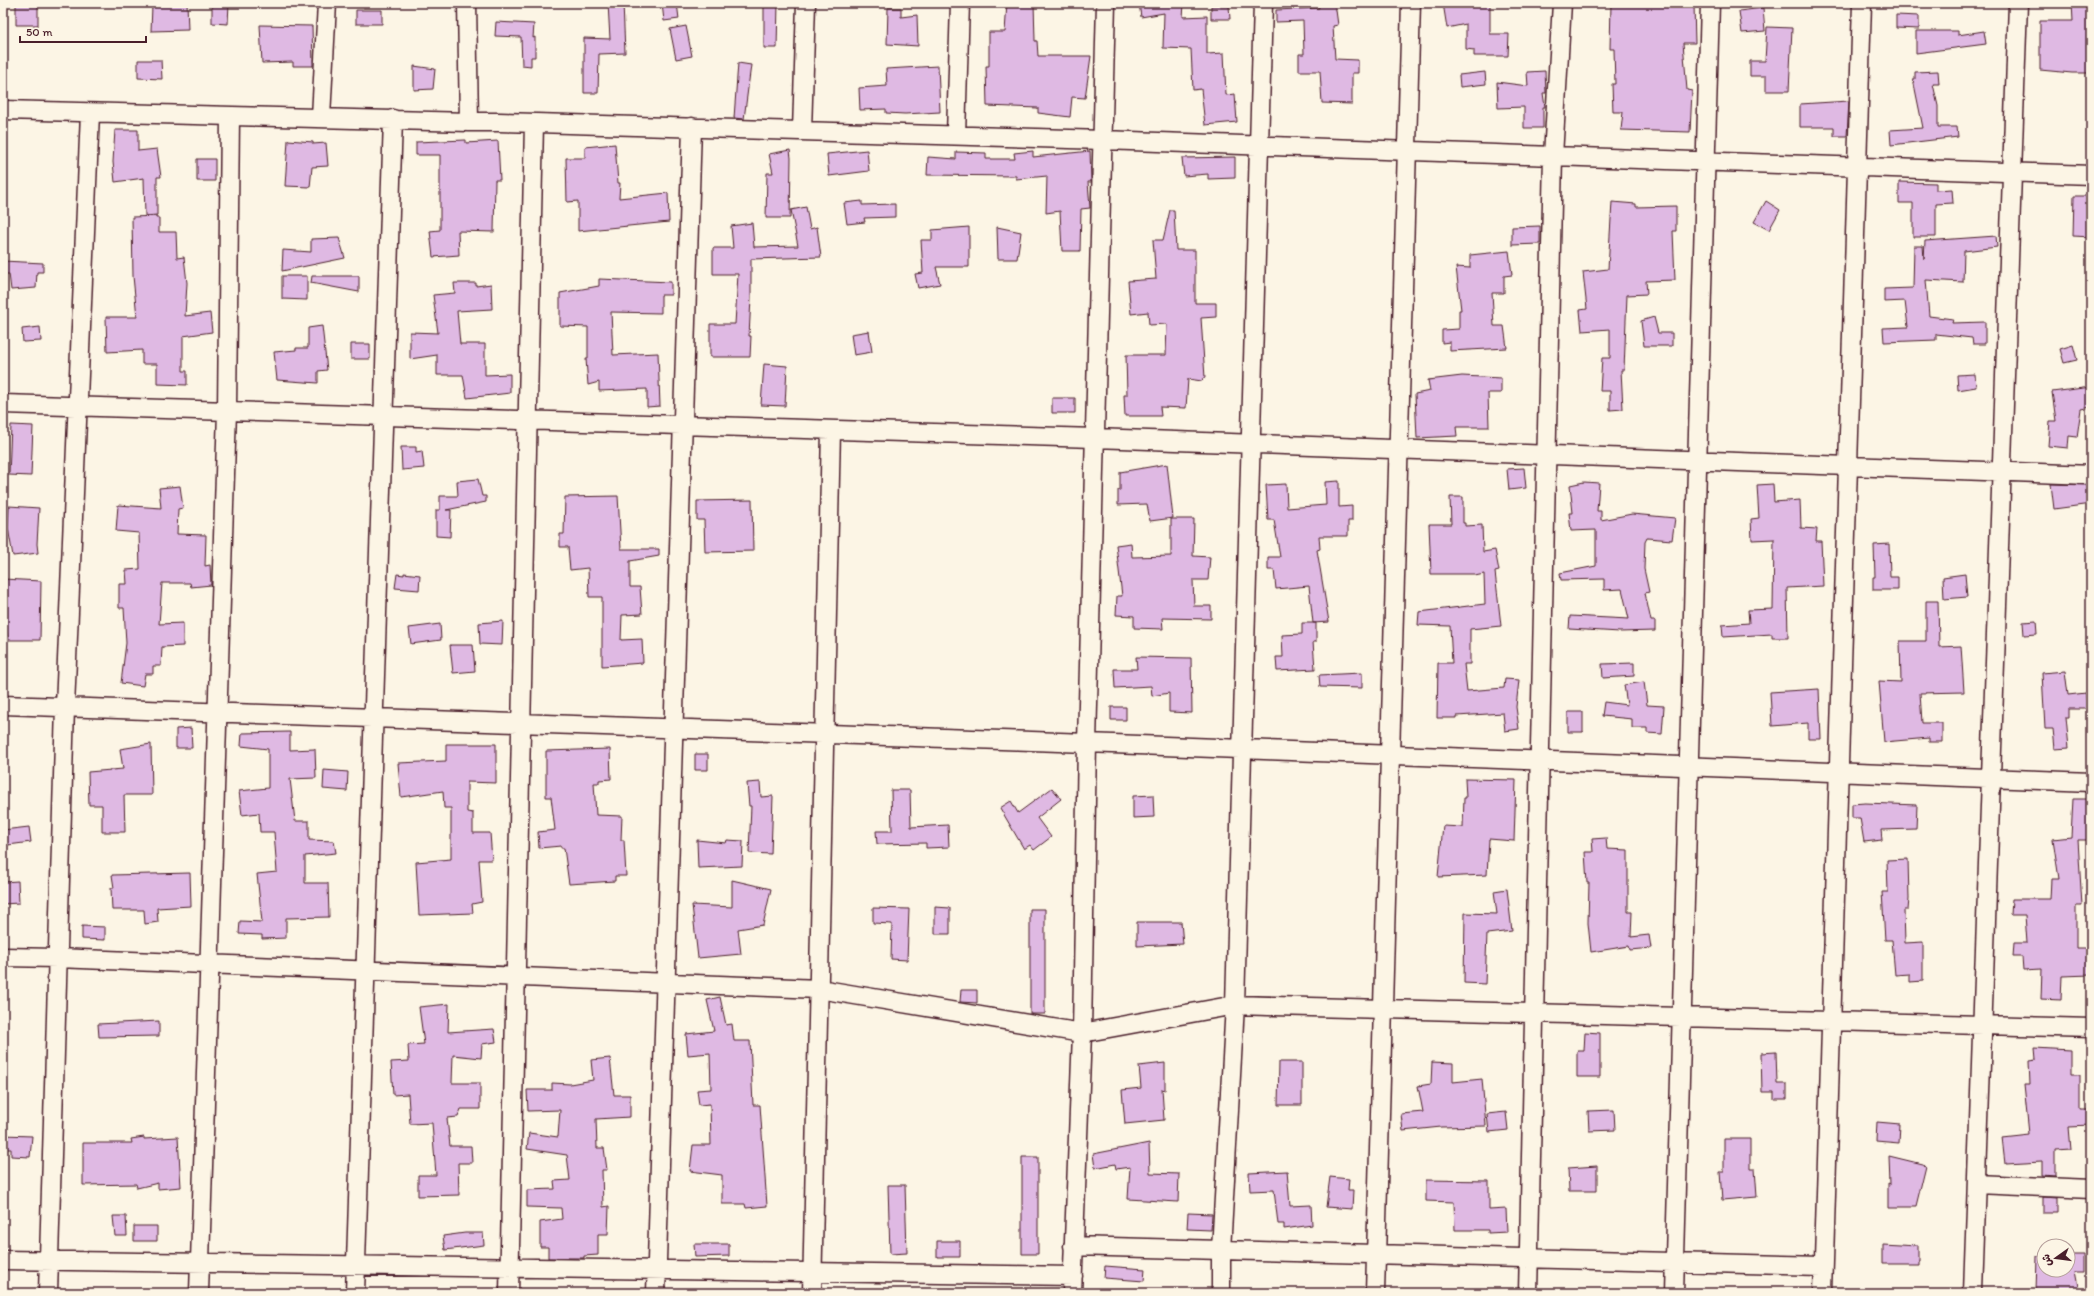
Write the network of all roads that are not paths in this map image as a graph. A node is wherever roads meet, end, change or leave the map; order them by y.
1 (327, 3) edge
2 (467, 3) edge
3 (806, 3) edge
4 (960, 3) edge
5 (1106, 3) edge
6 (1263, 3) edge
7 (1412, 3) edge
8 (1562, 3) edge
9 (1710, 3) edge
10 (1862, 3) edge
11 (2018, 3) edge
12 (3, 110) edge
13 (90, 113) junction
14 (230, 116) junction
15 (321, 117) junction
16 (393, 119) junction
17 (469, 122) junction
18 (534, 123) junction
19 (692, 127) junction
20 (802, 131) junction
21 (956, 135) junction
22 (1103, 140) junction
23 (1259, 145) junction
24 (1407, 151) junction
25 (1553, 156) junction
26 (1706, 161) junction
27 (1857, 167) junction
28 (2012, 172) junction
29 (2091, 175) edge
30 (3, 404) edge
31 (77, 406) junction
32 (227, 411) junction
33 (383, 416) junction
34 (528, 420) junction
35 (683, 425) junction
36 (831, 430) junction
37 (1095, 438) junction
38 (1250, 444) junction
39 (1399, 450) junction
40 (1546, 455) junction
41 (1698, 460) junction
42 (1848, 466) junction
43 (2002, 472) junction
44 (2091, 475) edge
45 (3, 705) edge
46 (65, 707) junction
47 (217, 712) junction
48 (374, 718) junction
49 (521, 723) junction
50 (674, 728) junction
51 (824, 734) junction
52 (1087, 743) junction
53 (1242, 749) junction
54 (1390, 755) junction
55 (1540, 761) junction
56 (1689, 766) junction
57 (1838, 772) junction
58 (1991, 778) junction
59 (2091, 782) edge
60 (3, 957) edge
61 (58, 958) junction
62 (209, 964) junction
63 (366, 971) junction
64 (516, 977) junction
65 (666, 983) junction
66 (819, 990) junction
67 (1235, 1005) junction
68 (1383, 1009) junction
69 (1534, 1013) junction
70 (1682, 1017) junction
71 (1830, 1021) junction
72 (1982, 1025) junction
73 (2091, 1028) edge
74 (1082, 1033) junction
75 (1977, 1184) junction
76 (2091, 1189) edge
77 (1073, 1246) junction
78 (1221, 1250) junction
79 (1376, 1254) junction
80 (1529, 1258) junction
81 (3, 1260) edge
82 (49, 1261) junction
83 (1675, 1262) junction
84 (200, 1263) junction
85 (356, 1266) junction
86 (1822, 1266) junction
87 (510, 1268) junction
88 (657, 1270) junction
89 (813, 1272) junction
90 (1072, 1285) edge
91 (48, 1293) edge
92 (199, 1293) edge
93 (355, 1293) edge
94 (509, 1293) edge
95 (656, 1293) edge
96 (812, 1293) edge
97 (1221, 1293) edge
98 (1375, 1293) edge
99 (1528, 1293) edge
100 (1674, 1293) edge
101 (1823, 1293) edge
102 (1973, 1293) edge

1 - 15 street
2 - 17 street
3 - 20 street
4 - 21 street
5 - 22 street
6 - 23 street
7 - 24 street
8 - 25 street
9 - 26 street
10 - 27 street
11 - 28 street
12 - 13 street
13 - 14 street
13 - 31 street
14 - 15 street
14 - 32 street
15 - 16 street
16 - 17 street
16 - 33 street
17 - 18 street
18 - 19 street
18 - 34 street
19 - 20 street
19 - 35 street
20 - 21 street
21 - 22 street
22 - 23 street
22 - 37 street
23 - 24 street
23 - 38 street
24 - 25 street
24 - 39 street
25 - 26 street
25 - 40 street
26 - 27 street
26 - 41 street
27 - 28 street
27 - 42 street
28 - 29 street
28 - 43 street
30 - 31 street
31 - 32 street
31 - 46 street
32 - 33 street
32 - 47 street
33 - 34 street
33 - 48 street
34 - 35 street
34 - 49 street
35 - 36 street
35 - 50 street
36 - 37 street
36 - 51 street
37 - 38 street
37 - 52 street
38 - 39 street
38 - 53 street
39 - 40 street
39 - 54 street
40 - 41 street
40 - 55 street
41 - 42 street
41 - 56 street
42 - 43 street
42 - 57 street
43 - 44 street
43 - 58 street
45 - 46 street
46 - 47 street
46 - 61 street
47 - 48 street
47 - 62 street
48 - 49 street
48 - 63 street
49 - 50 street
49 - 64 street
50 - 51 street
50 - 65 street
51 - 52 street
51 - 66 street
52 - 53 street
52 - 74 street
53 - 54 street
53 - 67 street
54 - 55 street
54 - 68 street
55 - 56 street
55 - 69 street
56 - 57 street
56 - 70 street
57 - 58 street
57 - 71 street
58 - 59 street
58 - 72 street
60 - 61 street
61 - 62 street
61 - 82 street
62 - 63 street
62 - 84 street
63 - 64 street
63 - 85 street
64 - 65 street
64 - 87 street
65 - 66 street
65 - 88 street
66 - 74 street
66 - 89 street
67 - 68 street
67 - 74 street
67 - 78 street
68 - 69 street
68 - 79 street
69 - 70 street
69 - 80 street
70 - 71 street
70 - 83 street
71 - 72 street
71 - 86 street
72 - 73 street
72 - 75 street
74 - 77 street
75 - 76 street
75 - 102 street
77 - 78 street
77 - 90 street
78 - 79 street
78 - 97 street
79 - 80 street
79 - 98 street
80 - 83 street
80 - 99 street
81 - 82 street
82 - 84 street
82 - 91 street
83 - 86 street
83 - 100 street
84 - 85 street
84 - 92 street
85 - 87 street
85 - 93 street
86 - 101 street
87 - 88 street
87 - 94 street
88 - 89 street
88 - 95 street
89 - 90 street
89 - 96 street

